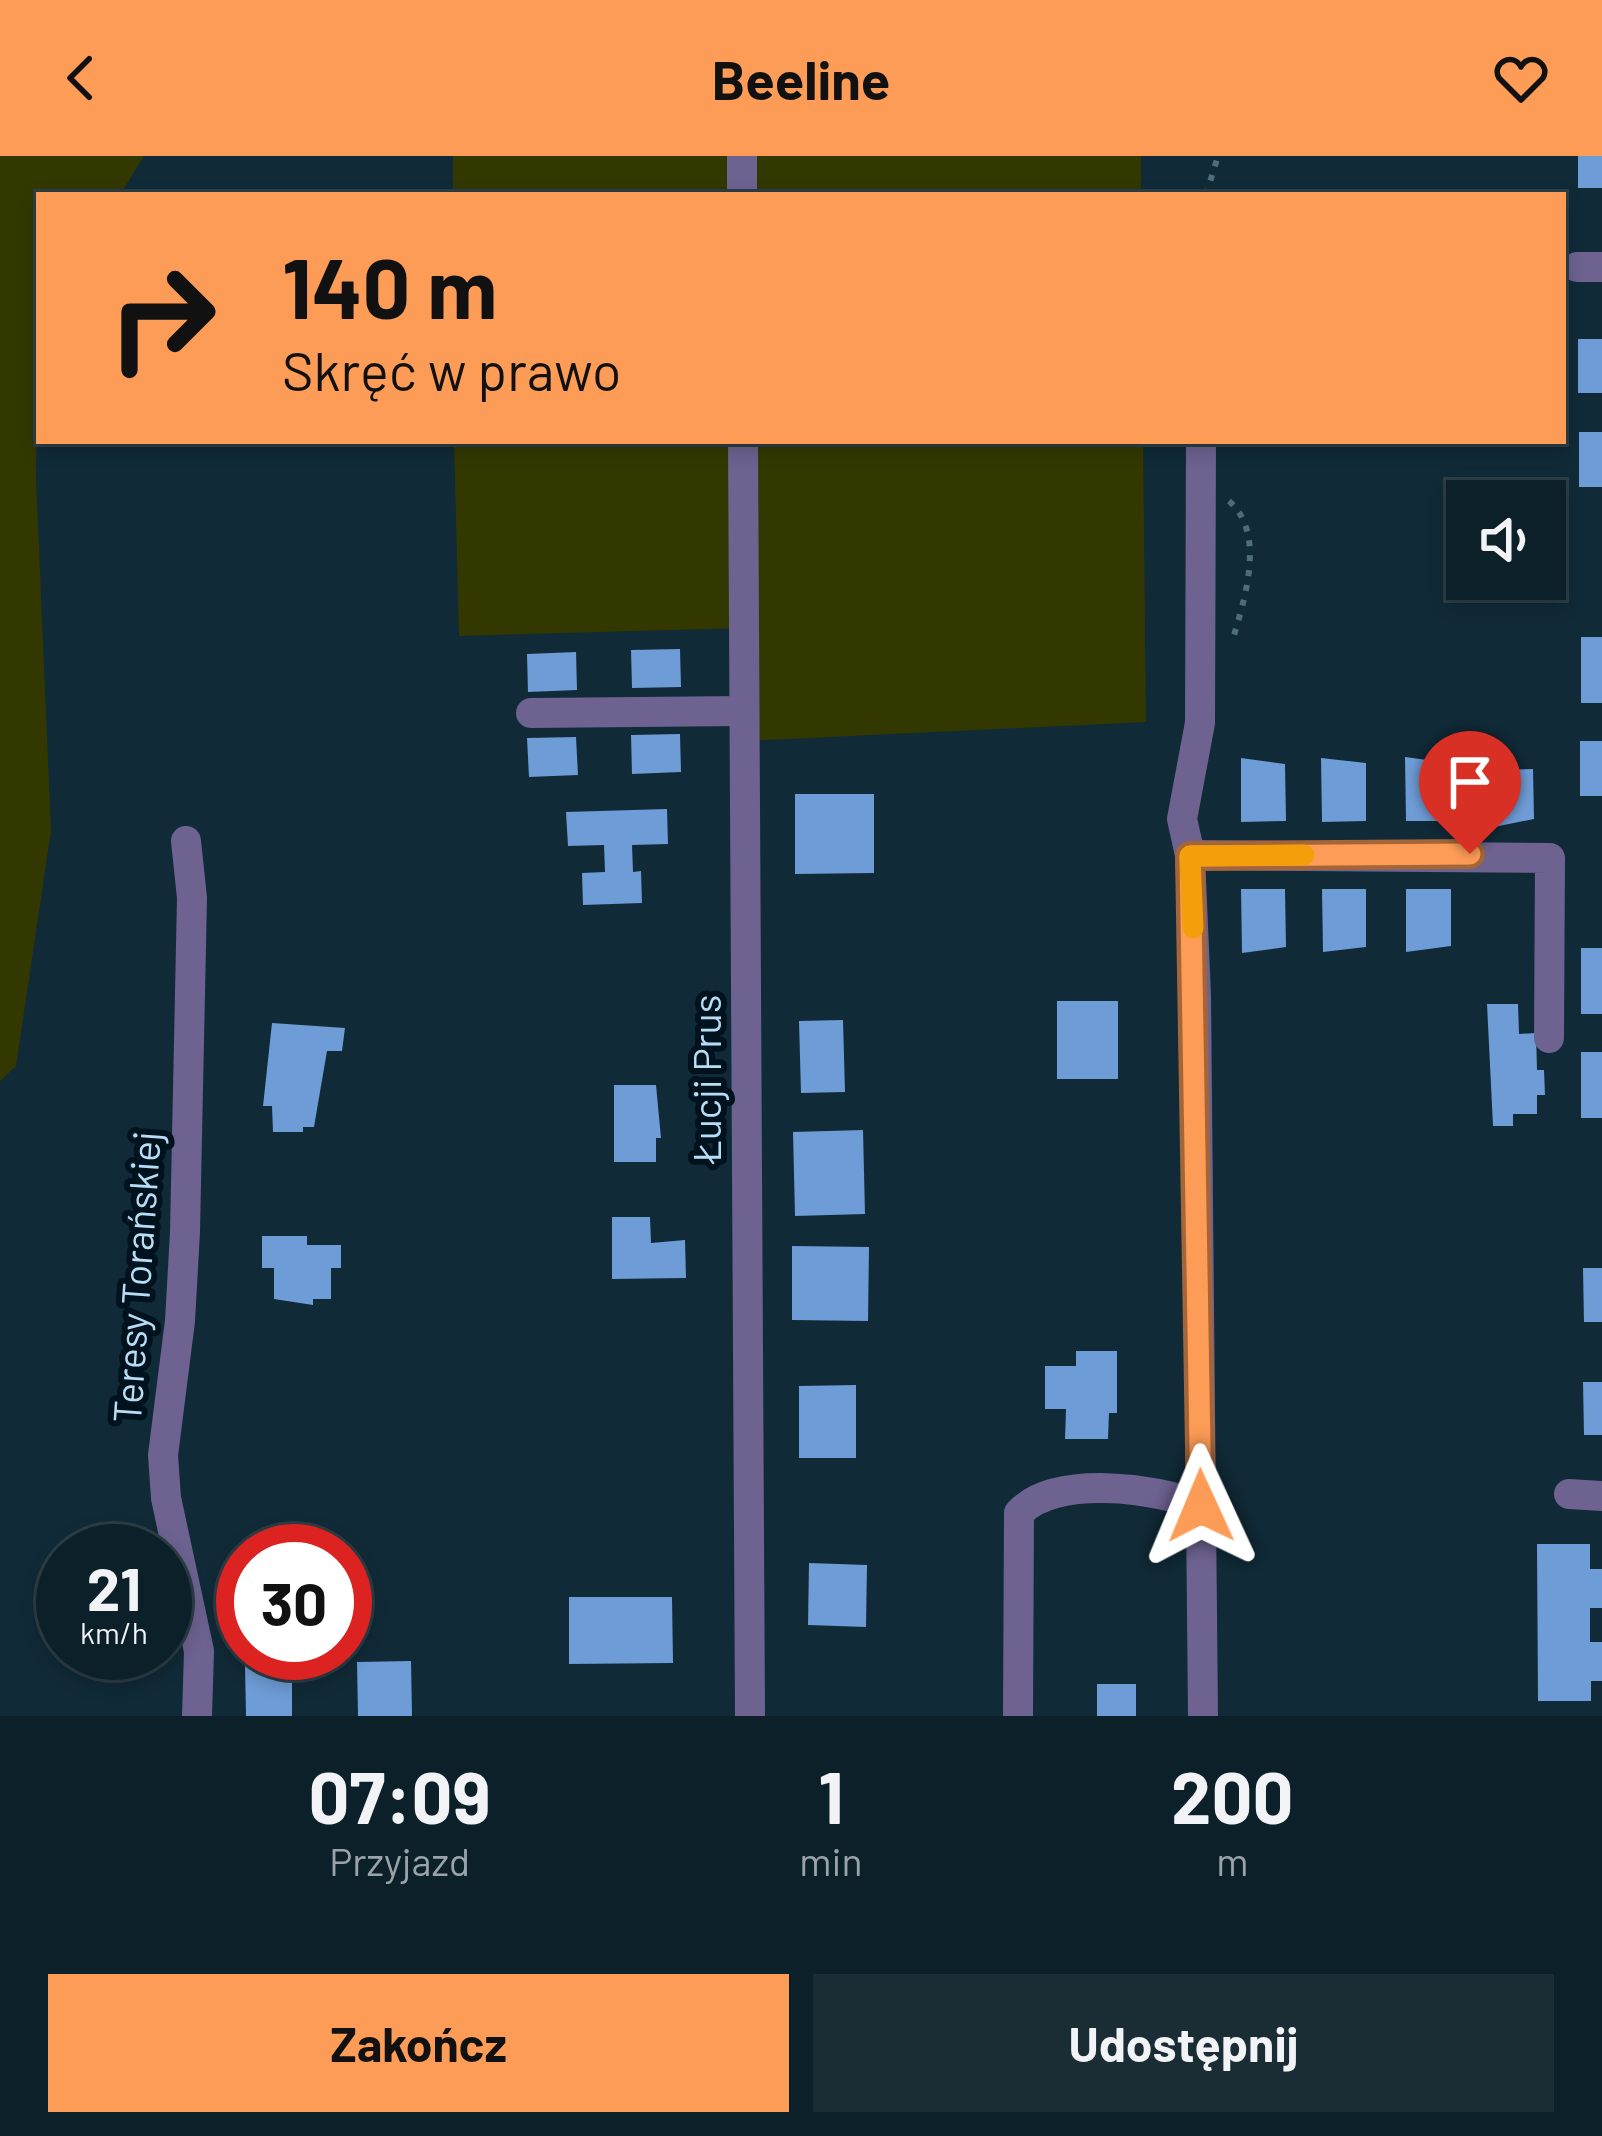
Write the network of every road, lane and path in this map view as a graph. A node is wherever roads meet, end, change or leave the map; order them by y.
1 (742, 156) edge
2 (1218, 156) edge
3 (742, 192) edge
4 (1207, 192) edge
5 (743, 444) edge
6 (1201, 444) edge
7 (744, 711) junction
8 (531, 713) dead end
9 (186, 841) dead end
10 (1190, 856) junction
11 (1550, 1038) dead end
12 (1570, 1494) dead end
13 (1602, 1496) edge
14 (1201, 1506) junction
15 (197, 1716) edge
16 (750, 1716) edge
17 (1018, 1716) edge
18 (1203, 1716) edge

1 - 3 street
2 - 4 path
5 - 7 street, Łucji Prus
6 - 10 street
7 - 8 street
7 - 16 street, Łucji Prus
9 - 15 street, Teresy Torańskiej
10 - 11 street
10 - 14 street
12 - 13 street
14 - 17 street
14 - 18 street

